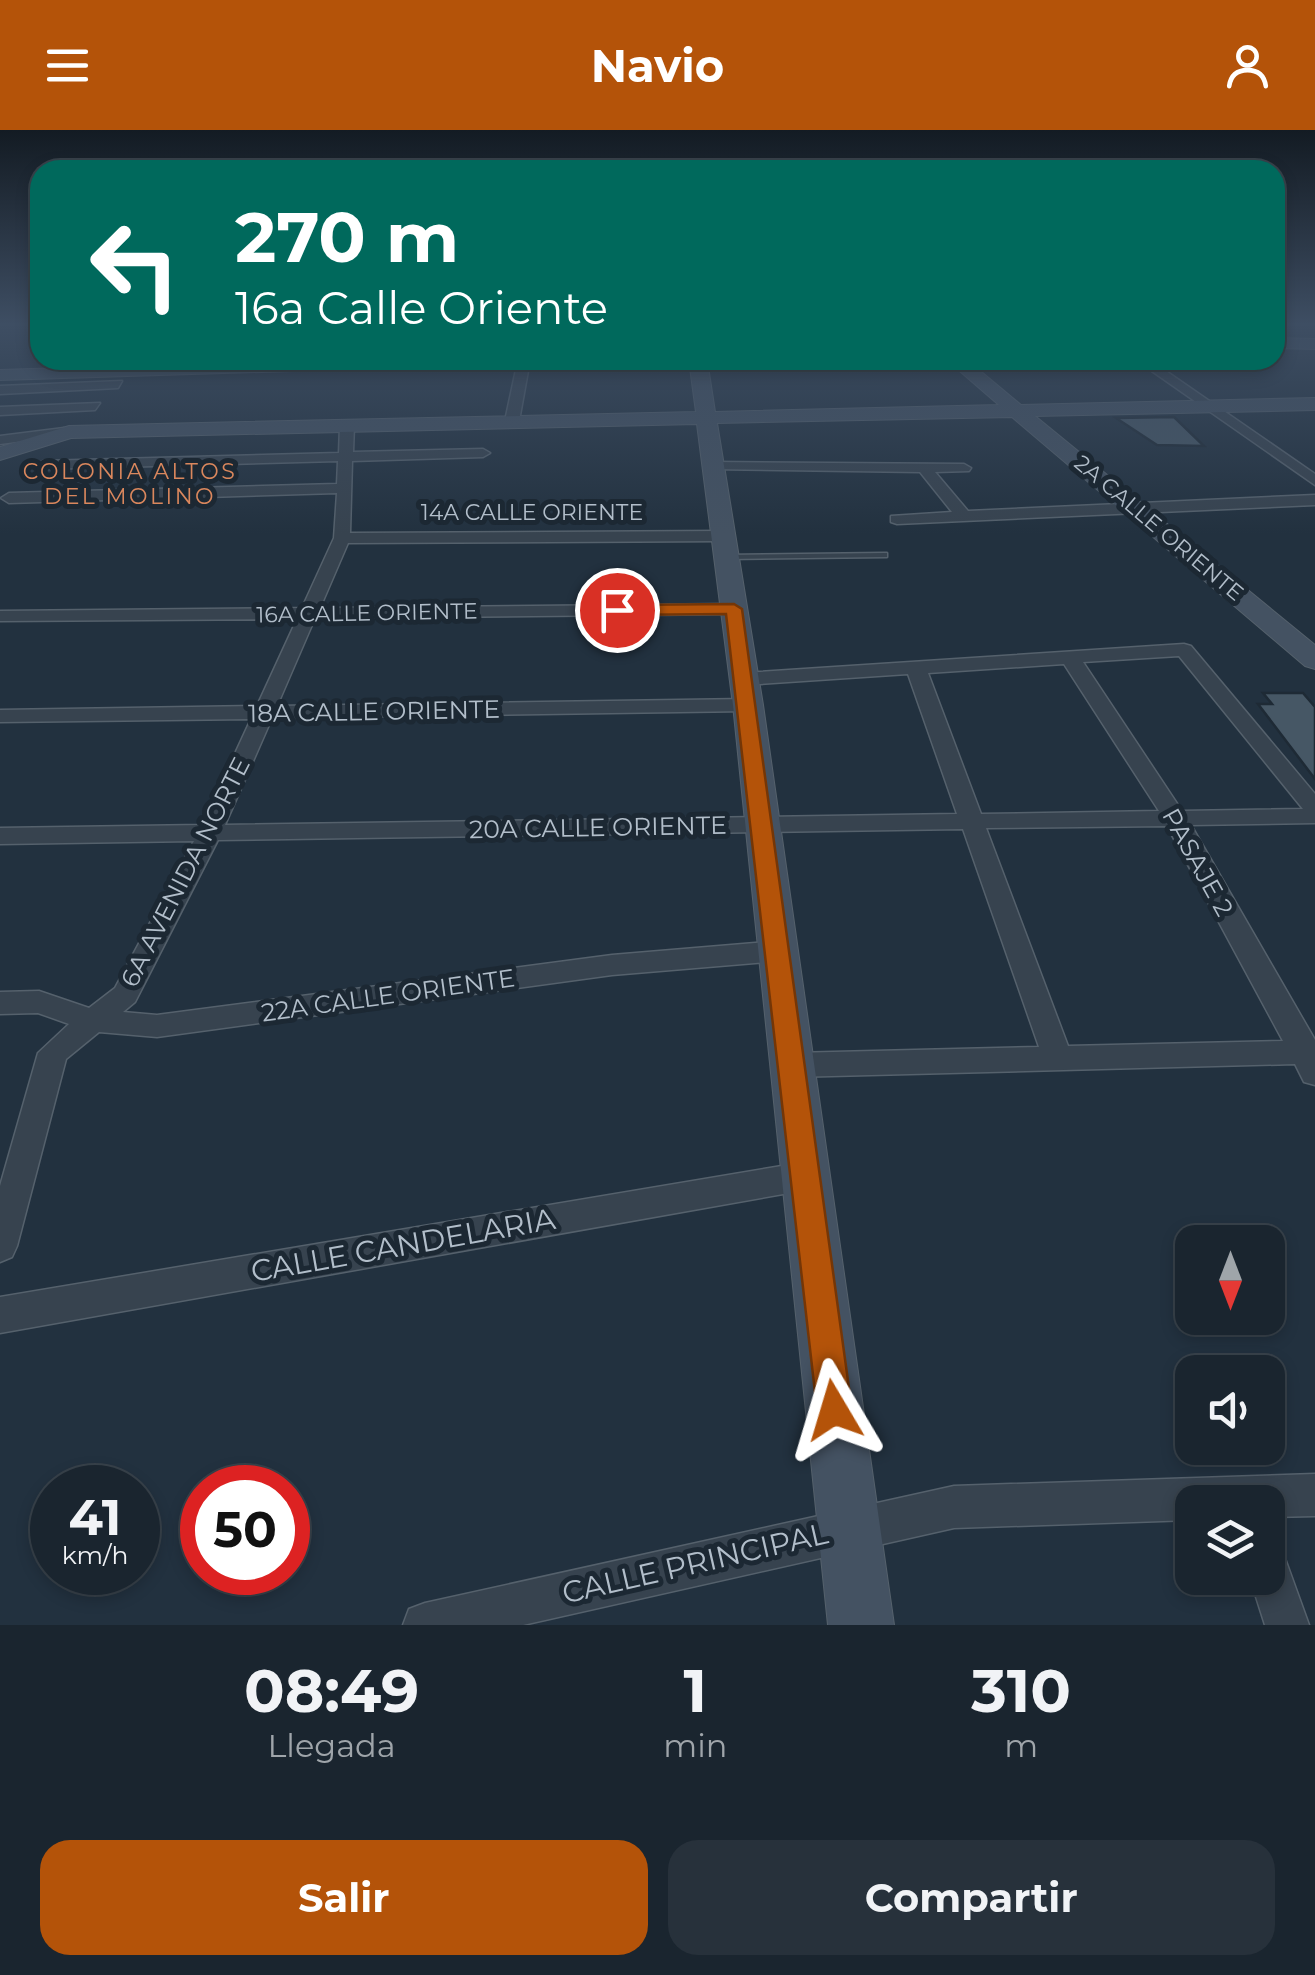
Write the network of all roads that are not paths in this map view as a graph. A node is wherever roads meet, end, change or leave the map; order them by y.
1 (108, 394) edge
2 (517, 394) edge
3 (703, 394) edge
4 (998, 394) edge
5 (1192, 394) edge
6 (1315, 404) edge
7 (95, 406) junction
8 (1210, 406) junction
9 (0, 411) edge
10 (1020, 411) junction
11 (348, 417) junction
12 (706, 418) junction
13 (512, 421) junction
14 (69, 432) junction
15 (0, 440) edge
16 (26, 446) junction
17 (483, 453) dead end
18 (0, 454) edge
19 (344, 455) junction
20 (43, 464) junction
21 (924, 468) junction
22 (964, 468) dead end
23 (714, 475) junction
24 (1315, 480) edge
25 (342, 488) junction
26 (1315, 500) edge
27 (5, 503) edge
28 (1136, 508) junction
29 (964, 516) junction
30 (897, 520) dead end
31 (342, 538) junction
32 (724, 546) junction
33 (884, 555) dead end
34 (734, 609) junction
35 (307, 614) junction
36 (0, 616) edge
37 (1308, 648) edge
38 (1070, 658) junction
39 (916, 668) junction
40 (746, 692) junction
41 (264, 712) junction
42 (0, 716) edge
43 (1315, 812) edge
44 (1175, 818) junction
45 (975, 822) junction
46 (763, 824) junction
47 (210, 833) junction
48 (0, 836) edge
49 (778, 952) junction
50 (0, 1004) edge
51 (95, 1021) junction
52 (1058, 1058) junction
53 (1311, 1059) edge
54 (792, 1065) junction
55 (806, 1176) junction
56 (0, 1246) edge
57 (0, 1315) edge
58 (1315, 1496) edge
59 (1285, 1498) edge
60 (1175, 1502) edge
61 (849, 1528) junction
62 (1277, 1595) edge
63 (425, 1625) edge
64 (861, 1625) edge
65 (1287, 1625) edge

1 - 7 street
2 - 13 street
3 - 12 street
4 - 10 street, 2A CALLE ORIENTE
5 - 8 street
6 - 8 street
7 - 9 street
7 - 14 street
8 - 10 street
8 - 24 street
10 - 12 street
10 - 28 street, 2A CALLE ORIENTE
11 - 13 street
11 - 14 street
11 - 19 street
12 - 13 street
12 - 23 street
14 - 15 street
14 - 16 street
16 - 18 street
16 - 20 street
17 - 19 street
19 - 20 street
19 - 25 street
20 - 27 street
21 - 22 street
21 - 23 street
21 - 29 street
23 - 32 street
25 - 27 street
25 - 31 street
26 - 28 street
28 - 29 street
28 - 37 street, 2A CALLE ORIENTE
29 - 30 street
31 - 32 street, 14A CALLE ORIENTE
31 - 35 street, 6A AVENIDA NORTE
32 - 33 lane
32 - 34 street
34 - 35 street, 16A CALLE ORIENTE
34 - 40 street
35 - 36 street, 16A CALLE ORIENTE
35 - 41 street, 6A AVENIDA NORTE
38 - 39 street, 18A CALLE ORIENTE
38 - 43 street, 18A CALLE ORIENTE
38 - 44 street, PASAJE 2
39 - 40 street, 18A CALLE ORIENTE
39 - 45 street
40 - 41 street, 18A CALLE ORIENTE
40 - 46 street
41 - 42 street, 18A CALLE ORIENTE
41 - 47 street, 6A AVENIDA NORTE
43 - 44 street, 20A CALLE ORIENTE
44 - 45 street, 20A CALLE ORIENTE
44 - 53 street, PASAJE 2
45 - 46 street, 20A CALLE ORIENTE
45 - 52 street
46 - 47 street, 20A CALLE ORIENTE
46 - 49 street
47 - 48 street, 20A CALLE ORIENTE
47 - 51 street, 6A AVENIDA NORTE
49 - 51 street, 22A CALLE ORIENTE
49 - 54 street
50 - 51 street, 22A CALLE ORIENTE
51 - 56 street, 6A AVENIDA NORTE
52 - 53 street
52 - 54 street
54 - 55 street
55 - 57 street, CALLE CANDELARIA
55 - 61 street
58 - 59 street, CALLE PRINCIPAL
60 - 61 street, CALLE PRINCIPAL
61 - 63 street, CALLE PRINCIPAL
61 - 64 street
62 - 65 street

